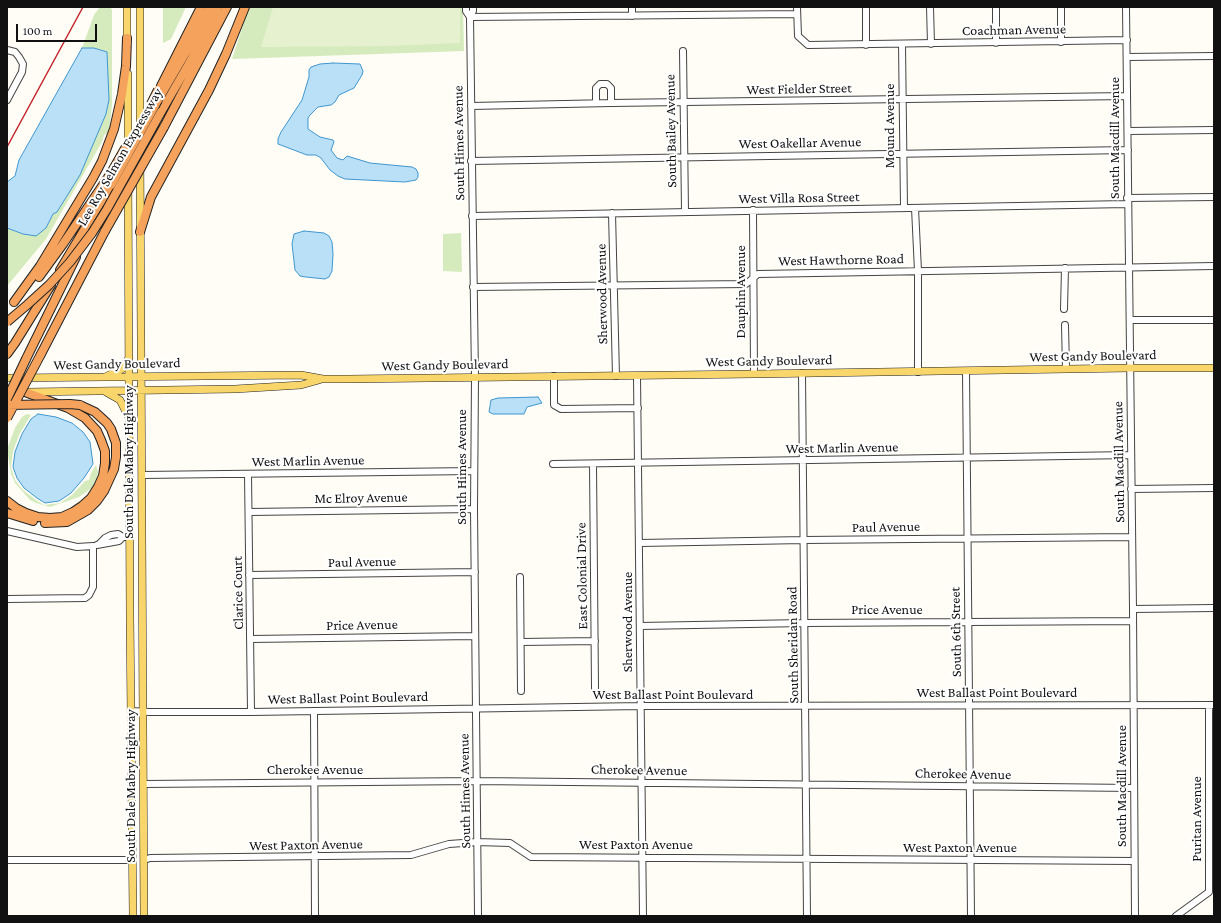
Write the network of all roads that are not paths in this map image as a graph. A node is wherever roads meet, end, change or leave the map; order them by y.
1 (127, 7) edge
2 (140, 7) edge
3 (201, 7) edge
4 (210, 7) edge
5 (218, 7) edge
6 (227, 7) edge
7 (245, 7) edge
8 (466, 7) edge
9 (473, 7) edge
10 (632, 7) edge
11 (797, 7) edge
12 (866, 7) edge
13 (930, 7) edge
14 (996, 7) edge
15 (1061, 7) edge
16 (1126, 7) edge
17 (797, 14) junction
18 (632, 16) junction
19 (470, 17) junction
20 (127, 38) junction
21 (1126, 40) junction
22 (996, 42) junction
23 (1061, 42) junction
24 (902, 44) junction
25 (931, 44) junction
26 (866, 45) junction
27 (7, 50) edge
28 (683, 51) dead end
29 (1214, 56) edge
30 (1127, 57) junction
31 (1127, 96) junction
32 (902, 99) junction
33 (7, 100) edge
34 (612, 102) junction
35 (682, 102) junction
36 (596, 103) junction
37 (471, 106) junction
38 (1214, 130) edge
39 (1128, 131) junction
40 (1128, 150) junction
41 (902, 154) junction
42 (684, 157) junction
43 (471, 161) junction
44 (111, 184) junction
45 (1214, 197) edge
46 (1127, 201) junction
47 (904, 208) junction
48 (915, 208) junction
49 (753, 210) junction
50 (685, 212) junction
51 (612, 213) junction
52 (472, 216) junction
53 (140, 232) junction
54 (1214, 266) edge
55 (1128, 267) junction
56 (1065, 268) junction
57 (918, 271) junction
58 (753, 279) junction
59 (615, 286) junction
60 (473, 287) junction
61 (14, 302) junction
62 (7, 308) edge
63 (1064, 309) dead end
64 (1130, 320) junction
65 (1214, 320) edge
66 (7, 322) edge
67 (1065, 325) dead end
68 (7, 354) edge
69 (129, 357) junction
70 (1130, 368) junction
71 (1214, 368) edge
72 (1066, 369) junction
73 (966, 371) junction
74 (918, 372) junction
75 (802, 373) junction
76 (754, 374) junction
77 (554, 376) junction
78 (616, 376) junction
79 (637, 376) junction
80 (130, 377) junction
81 (141, 377) junction
82 (475, 377) junction
83 (7, 378) edge
84 (101, 378) junction
85 (324, 379) junction
86 (104, 391) junction
87 (130, 391) junction
88 (142, 391) junction
89 (7, 392) edge
90 (25, 392) junction
91 (7, 399) edge
92 (7, 405) edge
93 (638, 408) junction
94 (7, 419) edge
95 (130, 421) junction
96 (1131, 455) junction
97 (966, 458) junction
98 (803, 460) junction
99 (639, 463) junction
100 (553, 464) dead end
101 (593, 464) junction
102 (474, 471) junction
103 (248, 474) junction
104 (142, 475) junction
105 (1214, 488) edge
106 (1131, 489) junction
107 (7, 501) edge
108 (474, 509) junction
109 (249, 512) junction
110 (7, 513) edge
111 (7, 531) edge
112 (1132, 536) junction
113 (126, 537) junction
114 (142, 537) junction
115 (967, 538) junction
116 (804, 540) junction
117 (640, 543) junction
118 (96, 545) junction
119 (475, 572) junction
120 (250, 575) junction
121 (520, 577) dead end
122 (7, 599) edge
123 (1214, 608) edge
124 (1133, 609) junction
125 (130, 616) junction
126 (143, 616) junction
127 (1133, 620) junction
128 (968, 622) junction
129 (804, 623) junction
130 (640, 626) junction
131 (475, 636) junction
132 (250, 638) junction
133 (595, 641) junction
134 (521, 642) junction
135 (595, 688) dead end
136 (521, 691) dead end
137 (969, 705) junction
138 (1133, 705) junction
139 (1211, 705) edge
140 (641, 706) junction
141 (805, 706) junction
142 (476, 709) junction
143 (131, 711) junction
144 (314, 711) junction
145 (143, 712) junction
146 (251, 712) junction
147 (1211, 779) edge
148 (476, 781) junction
149 (642, 782) junction
150 (314, 783) junction
151 (144, 784) junction
152 (806, 784) junction
153 (969, 786) junction
154 (1134, 788) junction
155 (132, 828) junction
156 (477, 842) junction
157 (315, 857) junction
158 (643, 857) junction
159 (807, 859) junction
160 (7, 860) edge
161 (133, 860) junction
162 (144, 860) junction
163 (970, 860) junction
164 (1134, 861) junction
165 (144, 892) junction
166 (1212, 892) edge
167 (133, 916) edge
168 (144, 916) edge
169 (315, 916) edge
170 (478, 916) edge
171 (643, 916) edge
172 (807, 916) edge
173 (971, 916) edge
174 (1135, 916) edge
175 (1176, 916) edge

1 - 20 main road, South Dale Mabry Highway
2 - 53 main road, South Dale Mabry Highway
3 - 61 highway, Lee Roy Selmon Expressway, bridge
4 - 44 highway, bridge
5 - 66 highway, Lee Roy Selmon Expressway, bridge
6 - 94 highway, bridge
7 - 53 highway
8 - 19 street, South Himes Avenue
9 - 19 street, South Himes Avenue
10 - 18 street
11 - 17 street
12 - 26 street
13 - 25 street
14 - 22 street
15 - 23 street
16 - 21 street, South Macdill Avenue
17 - 18 street
17 - 26 street, Coachman Avenue
18 - 19 street
19 - 37 street, South Himes Avenue
20 - 61 highway
20 - 69 main road, South Dale Mabry Highway
21 - 23 street, Coachman Avenue
21 - 30 street, South Macdill Avenue
22 - 23 street, Coachman Avenue
22 - 25 street, Coachman Avenue
24 - 25 street, Coachman Avenue
24 - 26 street, Coachman Avenue
24 - 32 street, Mound Avenue
27 - 33 street
28 - 35 street, South Bailey Avenue
29 - 30 street
30 - 31 street, South Macdill Avenue
31 - 32 street, West Fielder Street
31 - 39 street, South Macdill Avenue
32 - 35 street, West Fielder Street
32 - 41 street, Mound Avenue
34 - 35 street, West Fielder Street
34 - 36 street, West Fielder Street
34 - 36 street
35 - 42 street, South Bailey Avenue
36 - 37 street, West Fielder Street
37 - 43 street, South Himes Avenue
38 - 39 street
39 - 40 street, South Macdill Avenue
40 - 41 street, West Oakellar Avenue
40 - 46 street, South Macdill Avenue
41 - 42 street, West Oakellar Avenue
41 - 47 street, Mound Avenue
42 - 43 street, West Oakellar Avenue
42 - 50 street, South Bailey Avenue
43 - 52 street, South Himes Avenue
44 - 68 highway
44 - 91 highway, bridge
45 - 46 street, West Villa Rosa Street
46 - 48 street, West Villa Rosa Street
46 - 55 street, South Macdill Avenue
47 - 48 street, West Villa Rosa Street
47 - 49 street, West Villa Rosa Street
48 - 57 street
49 - 50 street, West Villa Rosa Street
49 - 58 street, Dauphin Avenue
50 - 51 street, West Villa Rosa Street
51 - 52 street, West Villa Rosa Street
51 - 59 street, Sherwood Avenue
52 - 60 street, South Himes Avenue
53 - 81 main road, South Dale Mabry Highway
54 - 55 street, West Hawthorne Road
55 - 56 street, West Hawthorne Road
55 - 64 street, South Macdill Avenue
56 - 57 street, West Hawthorne Road
56 - 63 street
57 - 58 street, West Hawthorne Road
57 - 74 street
58 - 59 street, West Hawthorne Road
58 - 76 street, Dauphin Avenue
59 - 60 street, West Hawthorne Road
59 - 78 street, Sherwood Avenue
60 - 82 street, South Himes Avenue
61 - 62 highway, Lee Roy Selmon Expressway
64 - 65 street
64 - 70 street, South Macdill Avenue
67 - 72 street
69 - 80 main road, South Dale Mabry Highway
69 - 84 main road
70 - 71 main road, West Gandy Boulevard
70 - 72 main road, West Gandy Boulevard
70 - 96 street, South Macdill Avenue
72 - 73 main road, West Gandy Boulevard
73 - 74 main road, West Gandy Boulevard
73 - 97 street, South 6th Street
74 - 75 main road, West Gandy Boulevard
75 - 76 main road, West Gandy Boulevard
75 - 98 street, South Sheridan Road
76 - 79 main road, West Gandy Boulevard
77 - 78 main road, West Gandy Boulevard
77 - 82 main road, West Gandy Boulevard
77 - 93 street
78 - 79 main road, West Gandy Boulevard
79 - 93 street, Sherwood Avenue
80 - 81 main road, West Gandy Boulevard
80 - 84 main road, West Gandy Boulevard
80 - 87 main road, South Dale Mabry Highway
81 - 85 main road, West Gandy Boulevard
81 - 88 main road, South Dale Mabry Highway
82 - 85 main road, West Gandy Boulevard
82 - 102 street, South Himes Avenue
83 - 84 main road, West Gandy Boulevard
85 - 88 main road, West Gandy Boulevard
86 - 87 main road, West Gandy Boulevard
86 - 90 main road, West Gandy Boulevard
86 - 95 main road
87 - 88 main road, West Gandy Boulevard
87 - 95 main road, South Dale Mabry Highway
88 - 104 main road, South Dale Mabry Highway
89 - 90 main road, West Gandy Boulevard
90 - 107 highway
92 - 110 highway, bridge
93 - 99 street, Sherwood Avenue
95 - 113 main road, South Dale Mabry Highway
96 - 97 street, West Marlin Avenue
96 - 106 street, South Macdill Avenue
97 - 98 street, West Marlin Avenue
97 - 115 street, South 6th Street
98 - 99 street, West Marlin Avenue
98 - 116 street, South Sheridan Road
99 - 101 street, West Marlin Avenue
99 - 117 street, Sherwood Avenue
100 - 101 street, West Marlin Avenue
101 - 133 street, East Colonial Drive
102 - 103 street, West Marlin Avenue
102 - 108 street, South Himes Avenue
103 - 104 street, West Marlin Avenue
103 - 109 street, Clarice Court
104 - 114 main road, South Dale Mabry Highway
105 - 106 street
106 - 112 street, South Macdill Avenue
108 - 109 street, Mc Elroy Avenue
108 - 119 street, South Himes Avenue
109 - 120 street, Clarice Court
111 - 118 street
112 - 115 street, Paul Avenue
112 - 124 street, South Macdill Avenue
113 - 114 main road
113 - 118 street
113 - 125 main road, South Dale Mabry Highway
114 - 126 main road, South Dale Mabry Highway
115 - 116 street, Paul Avenue
115 - 128 street, South 6th Street
116 - 117 street, Paul Avenue
116 - 129 street, South Sheridan Road
117 - 130 street, Sherwood Avenue
118 - 122 street
119 - 120 street, Paul Avenue
119 - 131 street, South Himes Avenue
120 - 132 street, Clarice Court
121 - 134 street
123 - 124 street
124 - 127 street, South Macdill Avenue
125 - 126 main road
125 - 143 main road, South Dale Mabry Highway
126 - 145 main road, South Dale Mabry Highway
127 - 128 street, Price Avenue
127 - 138 street, South Macdill Avenue
128 - 129 street, Price Avenue
128 - 137 street, South 6th Street
129 - 130 street, Price Avenue
129 - 141 street, South Sheridan Road
130 - 140 street, Sherwood Avenue
131 - 132 street, Price Avenue
131 - 142 street, South Himes Avenue
132 - 146 street, Clarice Court
133 - 134 street
133 - 135 street, East Colonial Drive
134 - 136 street
137 - 138 street, West Ballast Point Boulevard
137 - 141 street, West Ballast Point Boulevard
137 - 153 street, South 6th Street
138 - 139 street, West Ballast Point Boulevard
138 - 154 street, South Macdill Avenue
139 - 147 street, Puritan Avenue
140 - 141 street, West Ballast Point Boulevard
140 - 142 street, West Ballast Point Boulevard
140 - 149 street, Sherwood Avenue
141 - 152 street, South Sheridan Road
142 - 144 street, West Ballast Point Boulevard
142 - 148 street, South Himes Avenue
143 - 145 street, West Ballast Point Boulevard
143 - 155 main road, South Dale Mabry Highway
144 - 146 street, West Ballast Point Boulevard
144 - 150 street
145 - 146 street, West Ballast Point Boulevard
145 - 151 main road, South Dale Mabry Highway
147 - 166 street, Puritan Avenue
148 - 149 street, Cherokee Avenue
148 - 150 street, Cherokee Avenue
148 - 156 street, South Himes Avenue
149 - 152 street, Cherokee Avenue
149 - 158 street, Sherwood Avenue
150 - 151 street, Cherokee Avenue
150 - 157 street
151 - 162 main road, South Dale Mabry Highway
152 - 153 street, Cherokee Avenue
152 - 159 street, South Sheridan Road
153 - 154 street, Cherokee Avenue
153 - 163 street, South 6th Street
154 - 164 street, South Macdill Avenue
155 - 161 main road, South Dale Mabry Highway
155 - 162 main road
156 - 157 street, West Paxton Avenue
156 - 158 street, West Paxton Avenue
156 - 170 street, South Himes Avenue
157 - 162 street, West Paxton Avenue
157 - 169 street
158 - 159 street, West Paxton Avenue
158 - 171 street, Sherwood Avenue
159 - 163 street, West Paxton Avenue
159 - 172 street, South Sheridan Road
160 - 161 street
161 - 165 main road
161 - 167 main road, South Dale Mabry Highway
162 - 165 main road, South Dale Mabry Highway
163 - 164 street, West Paxton Avenue
163 - 173 street, South 6th Street
164 - 174 street, South Macdill Avenue
165 - 168 main road, South Dale Mabry Highway
166 - 175 street, Puritan Avenue

